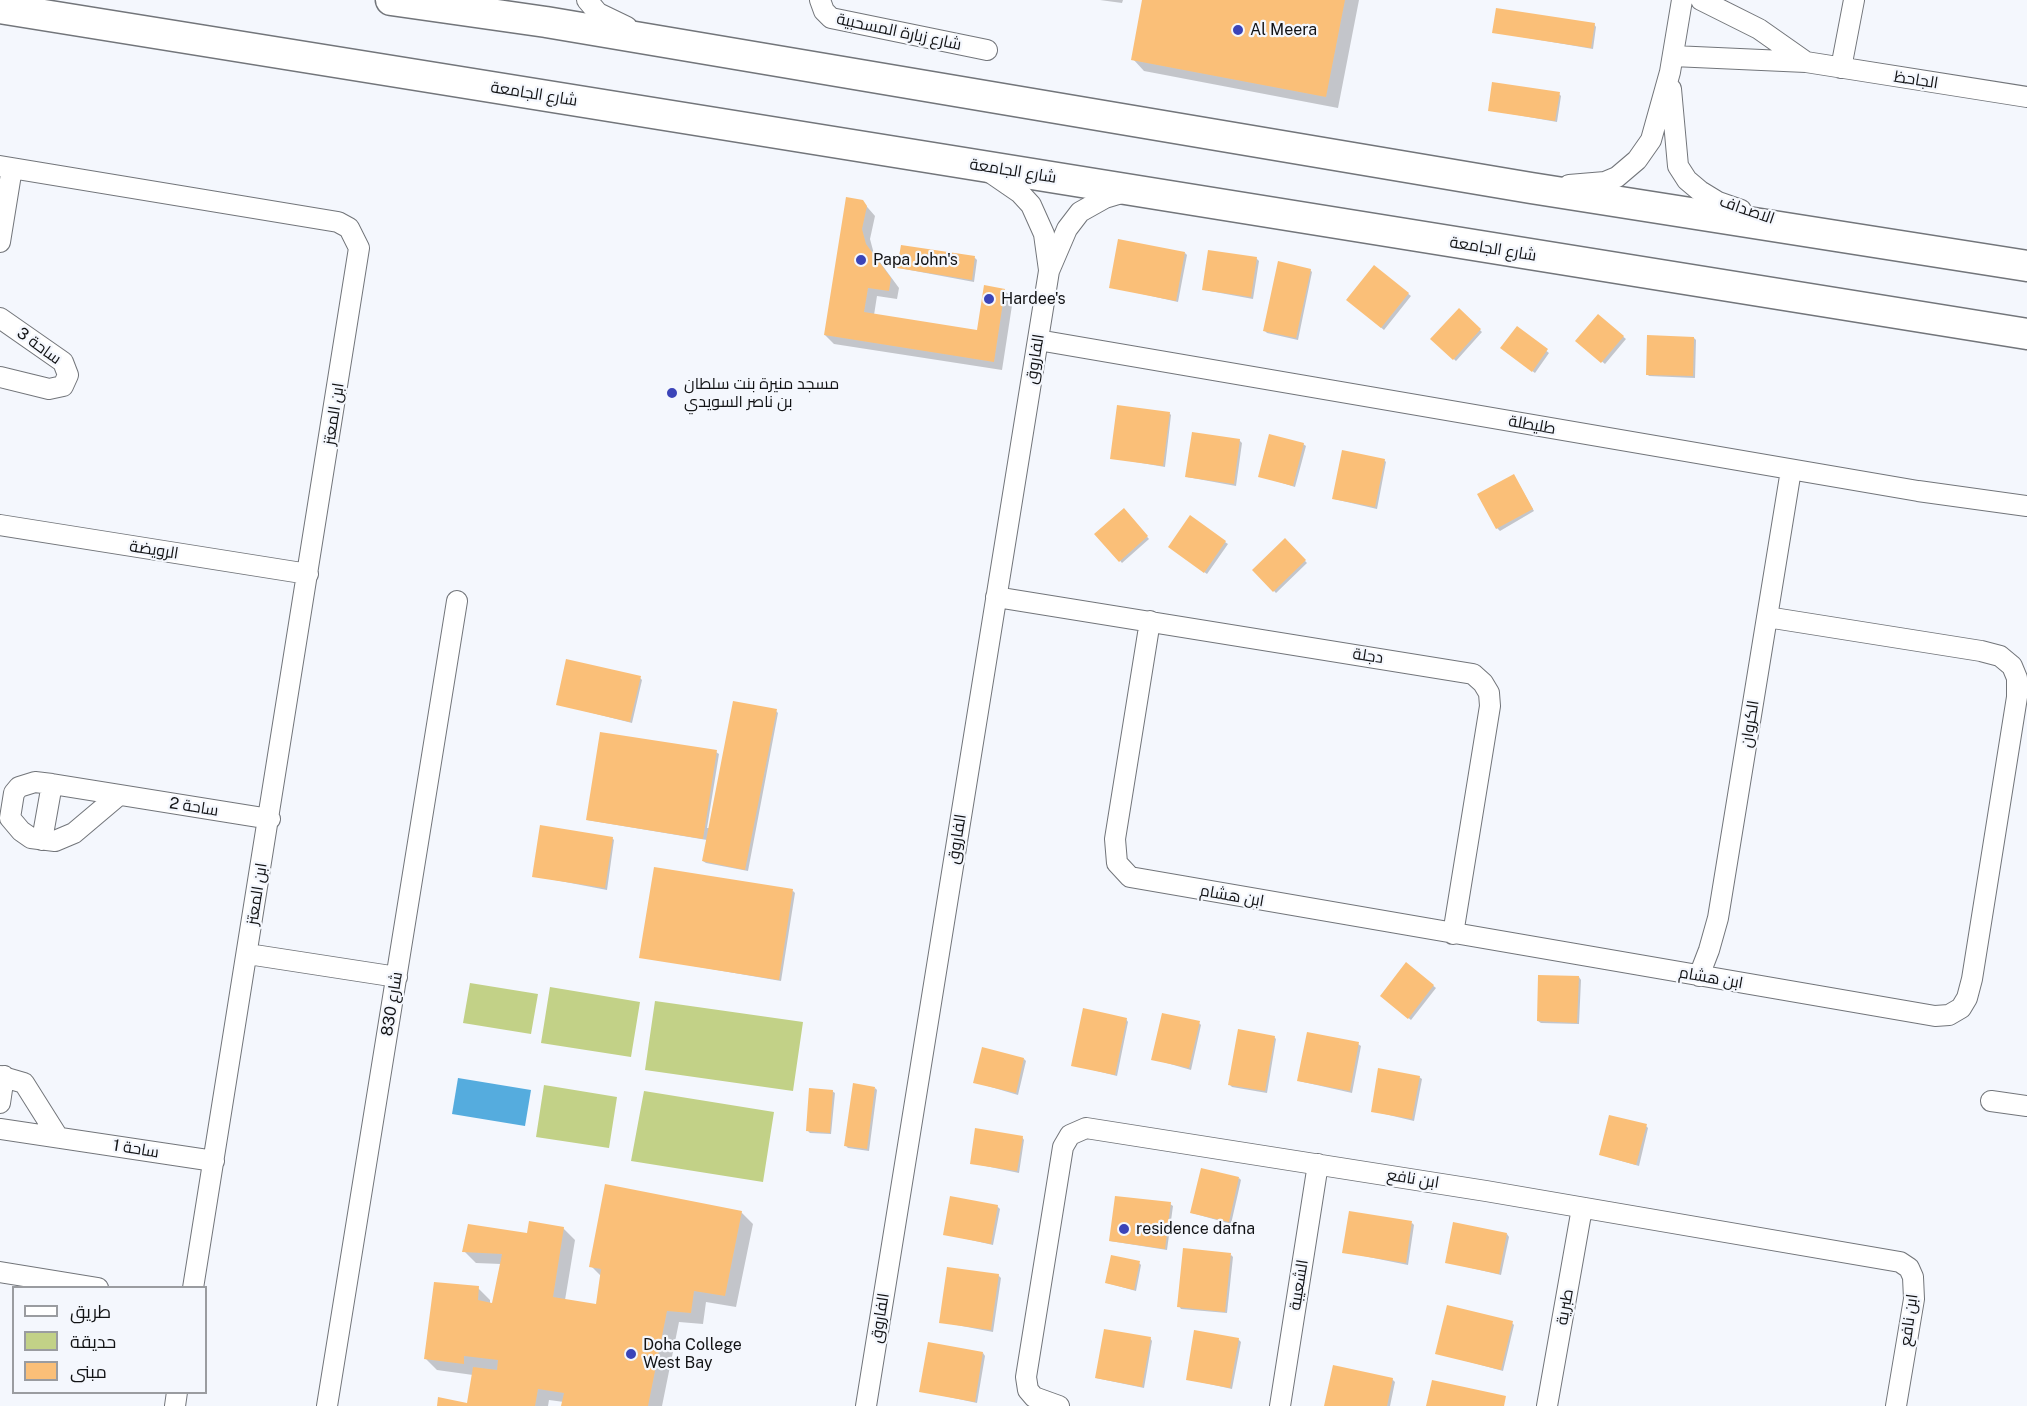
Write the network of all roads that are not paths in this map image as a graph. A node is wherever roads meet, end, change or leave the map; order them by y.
1 (391, 0) edge
2 (512, 0) edge
3 (587, 0) edge
4 (820, 0) edge
5 (1683, 0) edge
6 (1701, 0) edge
7 (1854, 0) edge
8 (433, 6) junction
9 (0, 8) edge
10 (669, 43) junction
11 (987, 50) dead end
12 (1806, 62) junction
13 (1672, 64) junction
14 (1841, 68) junction
15 (2027, 97) edge
16 (981, 166) junction
17 (6, 167) edge
18 (1531, 188) junction
19 (1130, 190) junction
20 (1814, 233) junction
21 (0, 242) edge
22 (2027, 266) edge
23 (1049, 271) junction
24 (0, 318) edge
25 (2027, 334) edge
26 (1038, 340) junction
27 (0, 377) edge
28 (1791, 470) junction
29 (2027, 506) edge
30 (0, 525) edge
31 (308, 574) junction
32 (996, 597) junction
33 (457, 601) dead end
34 (1767, 617) junction
35 (1150, 621) junction
36 (52, 784) junction
37 (119, 795) junction
38 (270, 819) junction
39 (42, 840) junction
40 (1453, 934) junction
41 (248, 954) junction
42 (1699, 976) junction
43 (397, 977) junction
44 (2, 1076) edge
45 (1991, 1101) dead end
46 (0, 1103) edge
47 (2027, 1106) edge
48 (0, 1129) edge
49 (58, 1137) junction
50 (214, 1161) junction
51 (1318, 1164) junction
52 (1582, 1208) junction
53 (0, 1272) edge
54 (91, 1286) edge
55 (193, 1286) edge
56 (327, 1406) edge
57 (866, 1406) edge
58 (1059, 1406) edge
59 (1280, 1406) edge
60 (1547, 1406) edge
61 (1896, 1406) edge

1 - 8 main road
2 - 8 street
3 - 10 street
4 - 11 street, شارع زبارة المسحبية
5 - 13 street, الاصداف
6 - 12 street, الجاحظ
7 - 14 street
8 - 10 main road
9 - 16 main road, شارع الجامعة
10 - 18 main road
12 - 13 street, الجاحظ
12 - 14 street, الجاحظ
13 - 18 street, الاصداف
13 - 20 street, الاصداف
14 - 15 street, الجاحظ
16 - 19 main road, شارع الجامعة
16 - 23 street, الفاروق
17 - 21 street
17 - 31 street, ابن المعتز
18 - 20 main road
19 - 23 street, الفاروق
19 - 25 main road, شارع الجامعة
20 - 22 main road
23 - 26 street, الفاروق
24 - 27 street, ساحة 3
26 - 28 street, طليطلة
26 - 32 street, الفاروق
28 - 29 street, طليطلة
28 - 34 street, الكروان
30 - 31 street, الرويضة
31 - 38 street, ابن المعتز
32 - 35 street, دجلة
32 - 57 street, الفاروق
33 - 43 street, شارع 830
34 - 42 street, الكروان
34 - 42 street, ابن هشام
35 - 40 street, ابن هشام
35 - 40 street, دجلة
36 - 37 street, ساحة 2
36 - 39 street
36 - 39 street, ساحة 2
37 - 38 street, ساحة 2
37 - 39 street
38 - 41 street, ابن المعتز
40 - 42 street, ابن هشام
41 - 43 street
41 - 50 street, ابن المعتز
43 - 56 street, شارع 830
44 - 46 street
44 - 49 street
45 - 47 street
48 - 49 street, ساحة 1
49 - 50 street, ساحة 1
50 - 55 street, ابن المعتز
51 - 52 street, ابن نافع
51 - 58 street, ابن نافع
51 - 59 street, الشعيبة
52 - 60 street, طبرية
52 - 61 street, ابن نافع
53 - 54 street

